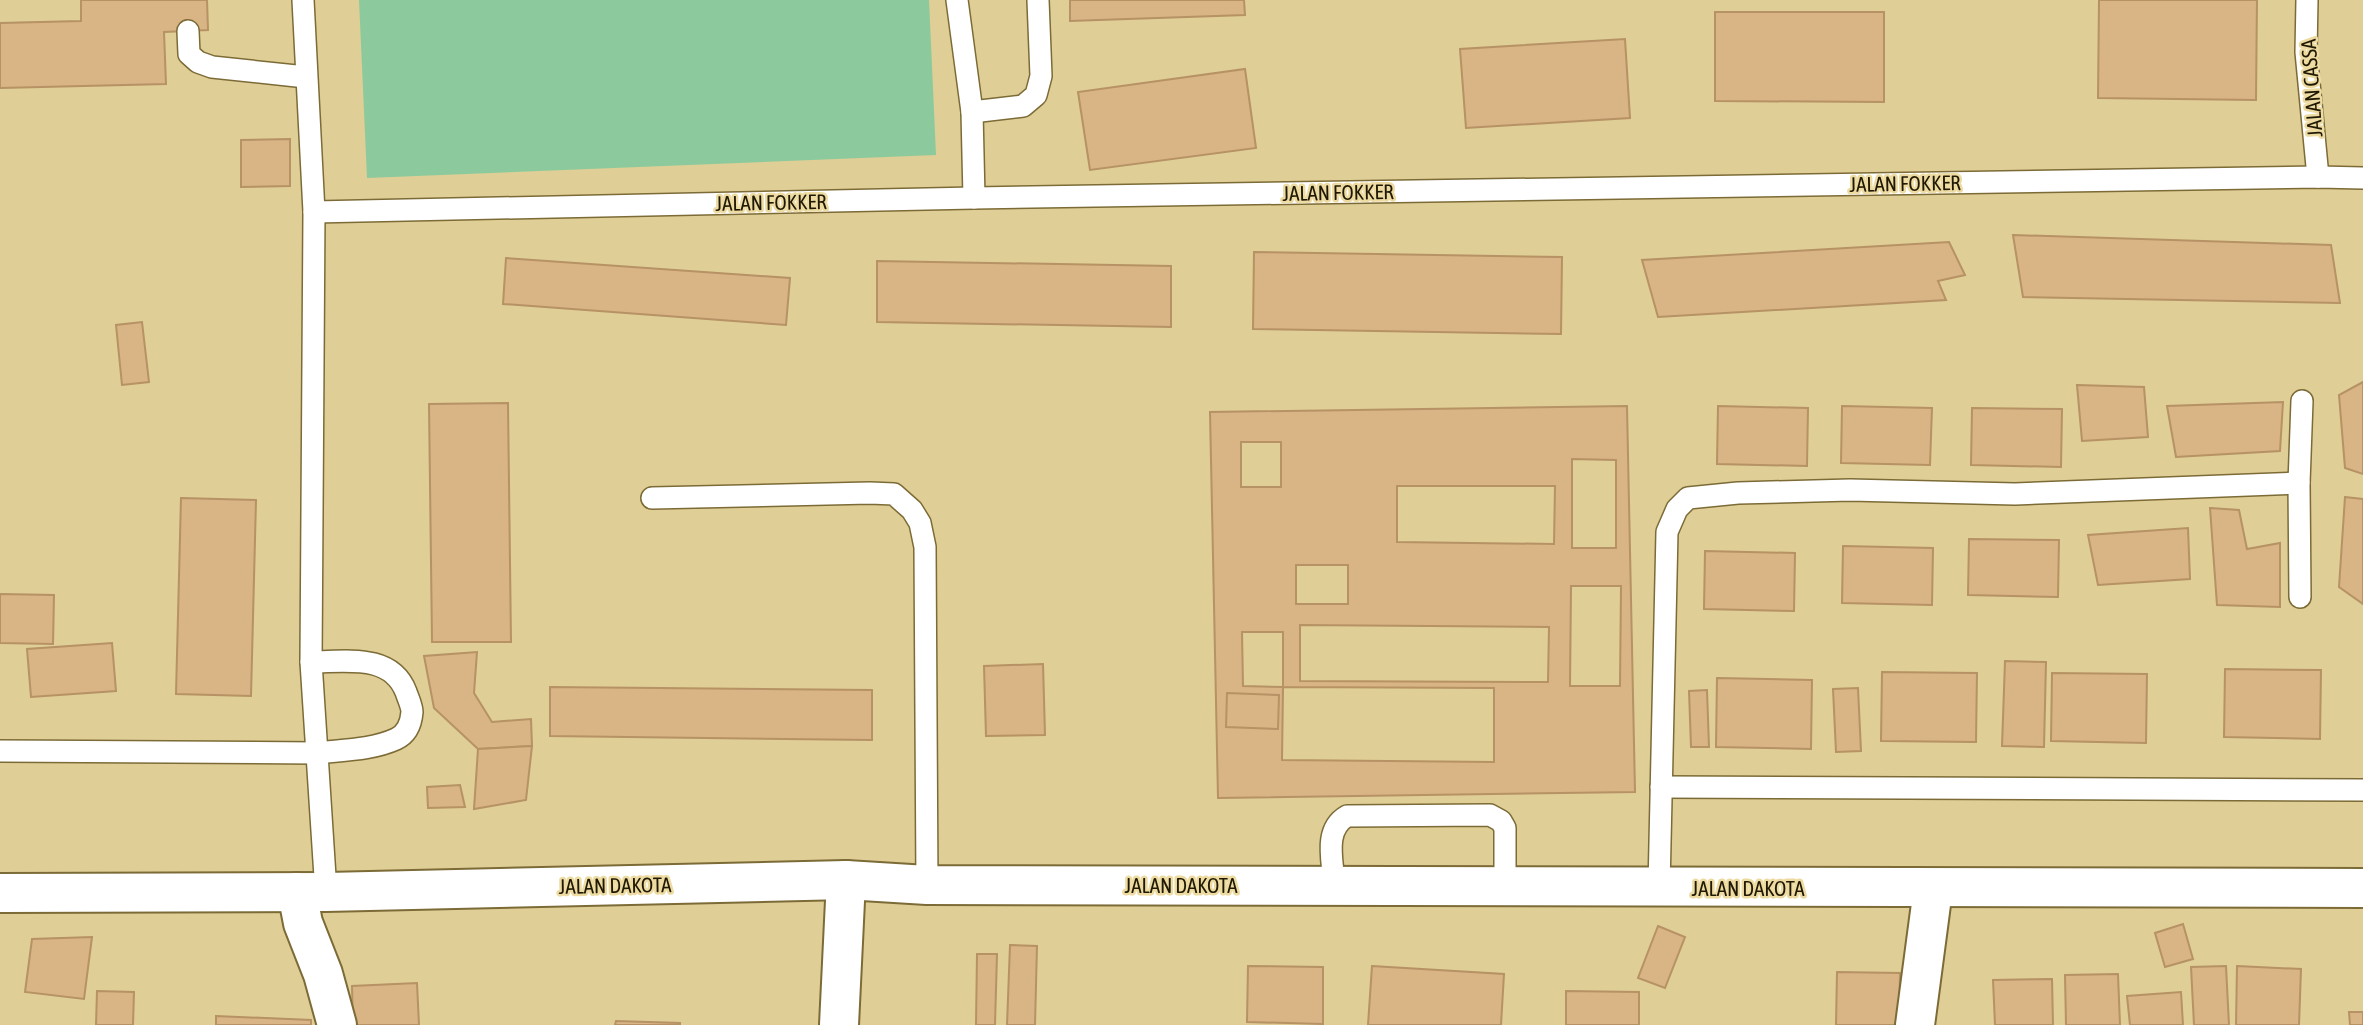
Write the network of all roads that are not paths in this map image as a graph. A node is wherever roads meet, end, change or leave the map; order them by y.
1 (303, 0) edge
2 (957, 0) edge
3 (1038, 0) edge
4 (2307, 0) edge
5 (188, 31) dead end
6 (306, 78) junction
7 (972, 112) junction
8 (2318, 177) junction
9 (2363, 178) edge
10 (975, 198) junction
11 (314, 212) junction
12 (2302, 401) dead end
13 (2299, 483) junction
14 (652, 498) dead end
15 (2300, 597) dead end
16 (312, 662) junction
17 (0, 751) edge
18 (317, 753) junction
19 (1661, 786) junction
20 (2363, 790) edge
21 (846, 880) junction
22 (1334, 884) junction
23 (927, 885) junction
24 (1505, 887) junction
25 (1658, 887) junction
26 (1933, 888) junction
27 (2363, 888) edge
28 (0, 892) edge
29 (311, 892) junction
30 (337, 1025) edge
31 (839, 1025) edge
32 (1915, 1025) edge

1 - 6 lane
2 - 7 lane
3 - 7 lane
4 - 8 lane, JALAN CASSA
5 - 6 lane
6 - 11 lane
7 - 10 lane
8 - 9 lane, JALAN FOKKER
8 - 10 lane, JALAN FOKKER
10 - 11 lane, JALAN FOKKER
11 - 16 lane
12 - 13 lane
13 - 15 lane
13 - 19 lane
14 - 23 lane
16 - 18 lane
16 - 18 lane
17 - 18 lane
18 - 29 lane
19 - 20 lane
19 - 25 lane
21 - 23 street, JALAN DAKOTA
21 - 29 street, JALAN DAKOTA
21 - 31 street
22 - 23 street, JALAN DAKOTA
22 - 24 street, JALAN DAKOTA
22 - 24 lane
24 - 25 street, JALAN DAKOTA
25 - 26 street, JALAN DAKOTA
26 - 27 street, JALAN DAKOTA
26 - 32 street
28 - 29 street, JALAN DAKOTA
29 - 30 street

